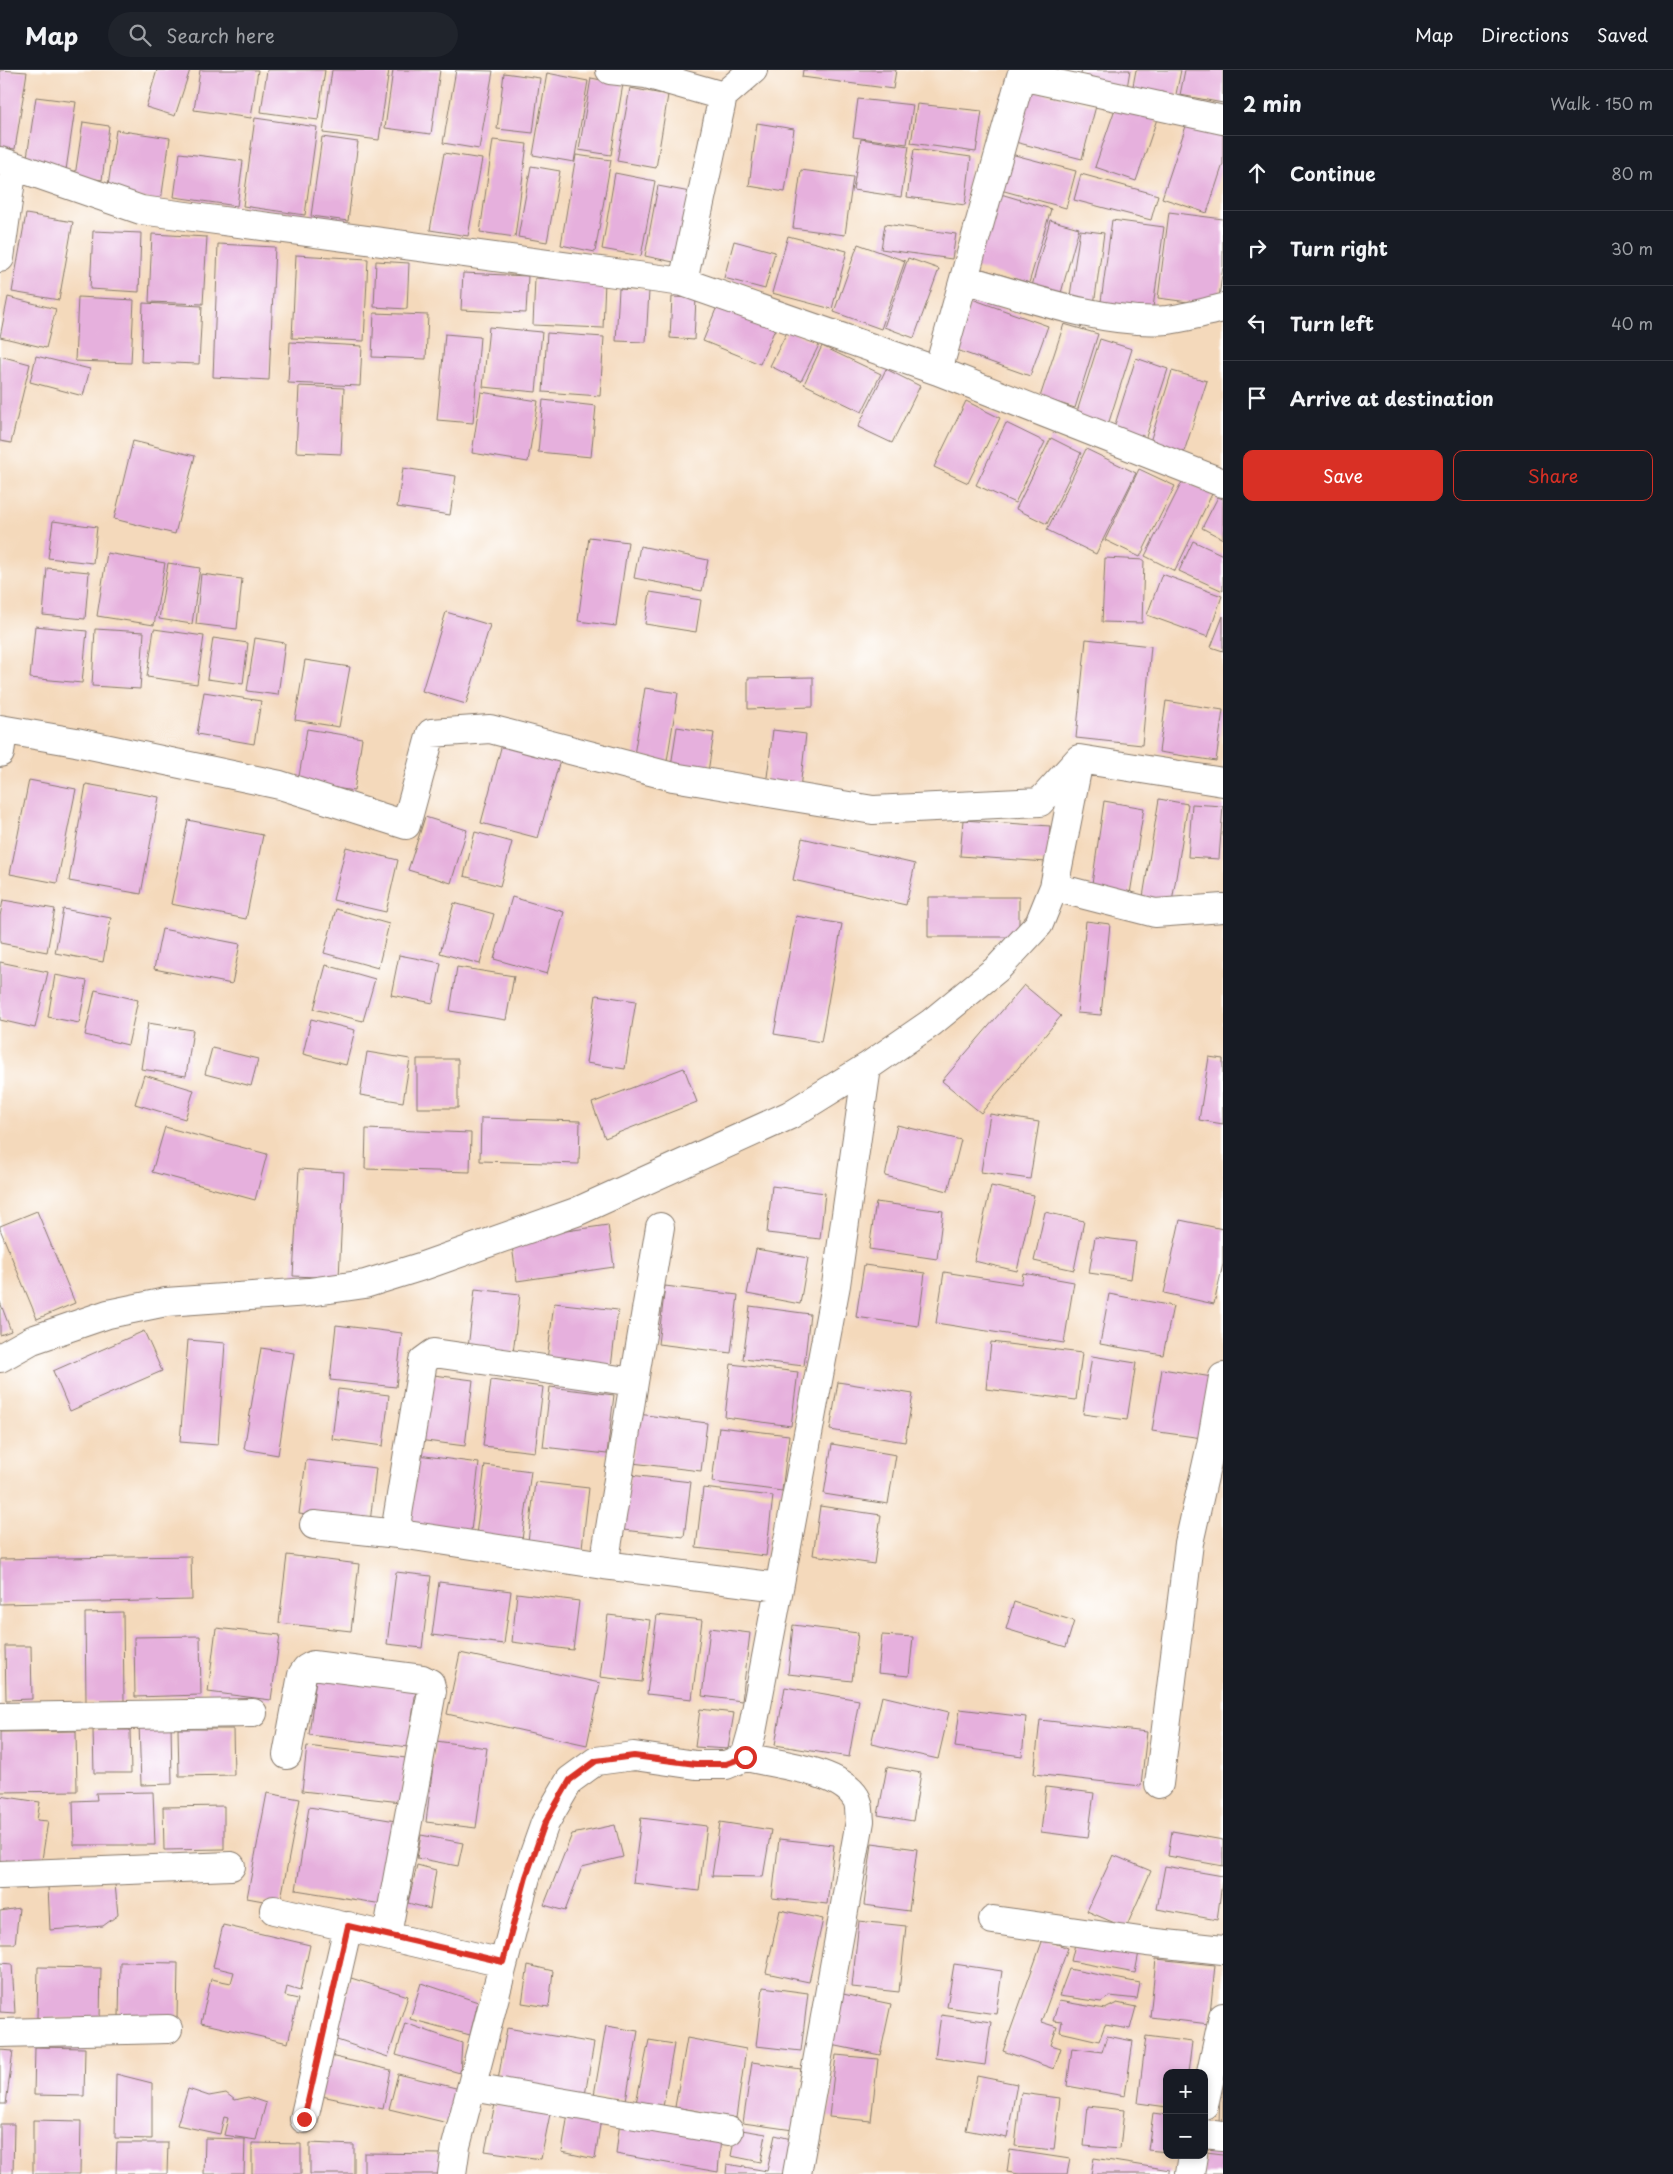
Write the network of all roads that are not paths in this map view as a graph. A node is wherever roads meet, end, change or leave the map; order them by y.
1 (610, 70) edge
2 (753, 70) edge
3 (723, 96) junction
4 (1223, 120) edge
5 (6, 164) edge
6 (0, 258) edge
7 (964, 279) junction
8 (683, 282) junction
9 (1223, 308) edge
10 (938, 371) junction
11 (1223, 483) edge
12 (1, 737) edge
13 (1079, 759) junction
14 (1223, 782) edge
15 (1054, 887) junction
16 (1223, 908) edge
17 (867, 1067) junction
18 (660, 1227) dead end
19 (0, 1358) edge
20 (1223, 1377) edge
21 (634, 1382) junction
22 (314, 1525) dead end
23 (407, 1535) junction
24 (604, 1565) junction
25 (779, 1587) junction
26 (252, 1713) dead end
27 (0, 1717) edge
28 (287, 1755) dead end
29 (745, 1757) junction
30 (1158, 1784) dead end
31 (230, 1866) dead end
32 (0, 1875) edge
33 (274, 1910) dead end
34 (994, 1920) dead end
35 (348, 1926) junction
36 (387, 1935) junction
37 (1223, 1950) edge
38 (503, 1962) junction
39 (168, 2028) dead end
40 (0, 2033) edge
41 (1221, 2034) edge
42 (472, 2087) junction
43 (1208, 2088) edge
44 (304, 2119) dead end
45 (729, 2131) dead end
46 (1208, 2134) edge
47 (1223, 2136) edge
48 (1192, 2159) edge
49 (452, 2174) edge
50 (797, 2174) edge
51 (1190, 2174) edge

1 - 3 street
2 - 3 street
3 - 8 street
4 - 7 street
5 - 6 street
5 - 8 street
7 - 9 street
7 - 10 street
8 - 10 street
10 - 11 street
12 - 13 street
13 - 14 street
13 - 15 street
15 - 16 street
15 - 17 street
17 - 19 street
17 - 25 street
18 - 21 street
20 - 30 street
21 - 23 street
21 - 24 street
22 - 23 street
23 - 24 street
24 - 25 street
25 - 29 street
26 - 27 street
28 - 36 street
29 - 38 street
29 - 50 street
31 - 32 street
33 - 35 street
34 - 37 street
35 - 36 street
35 - 44 street
36 - 38 street
38 - 42 street
39 - 40 street
41 - 43 street
42 - 45 street
42 - 49 street
46 - 47 street
48 - 51 street

